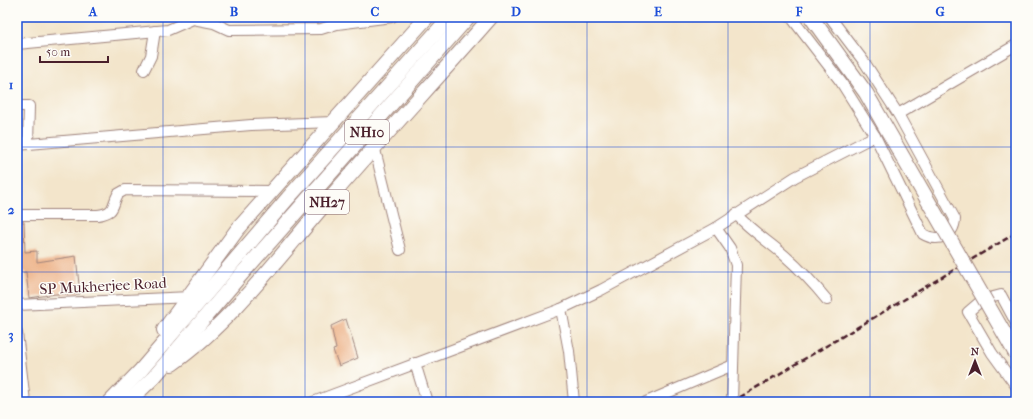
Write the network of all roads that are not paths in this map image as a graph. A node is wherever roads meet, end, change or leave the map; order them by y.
1 (392, 17) edge
2 (427, 17) edge
3 (450, 17) edge
4 (468, 17) edge
5 (491, 17) edge
6 (791, 17) edge
7 (811, 17) edge
8 (830, 17) edge
9 (155, 31) junction
10 (17, 44) edge
11 (1016, 45) edge
12 (144, 70) dead end
13 (17, 106) edge
14 (898, 114) junction
15 (334, 122) junction
16 (875, 136) junction
17 (28, 144) junction
18 (17, 145) edge
19 (374, 146) junction
20 (271, 191) junction
21 (17, 214) edge
22 (736, 214) junction
23 (716, 228) junction
24 (261, 243) junction
25 (400, 250) dead end
26 (190, 297) junction
27 (827, 300) dead end
28 (17, 305) edge
29 (561, 309) junction
30 (1016, 323) edge
31 (17, 333) edge
32 (1016, 354) edge
33 (415, 363) junction
34 (19, 364) edge
35 (733, 365) junction
36 (141, 370) junction
37 (154, 377) junction
38 (1016, 386) edge
39 (25, 402) edge
40 (110, 402) edge
41 (128, 402) edge
42 (313, 402) edge
43 (427, 402) edge
44 (574, 402) edge
45 (646, 402) edge
46 (732, 402) edge

1 - 9 street
2 - 15 highway
3 - 24 highway, NH10
4 - 24 highway, NH10
5 - 19 highway, NH27
6 - 16 street
7 - 32 highway, bridge
8 - 14 street
9 - 10 street
9 - 12 street
11 - 14 street
13 - 17 street
14 - 16 street
15 - 17 street
15 - 20 highway
16 - 22 street
17 - 18 street
19 - 25 street
19 - 37 highway, NH27
20 - 21 street
20 - 26 highway
22 - 23 street
22 - 27 street
23 - 29 street
23 - 35 street
24 - 36 highway, NH10
24 - 37 highway, NH10
26 - 28 street, SP Mukherjee Road
26 - 36 highway
29 - 33 street
29 - 44 street
30 - 38 street
31 - 34 street
33 - 42 street
33 - 43 street
34 - 39 street
35 - 45 street
35 - 46 street
36 - 40 highway
37 - 41 highway, NH27

